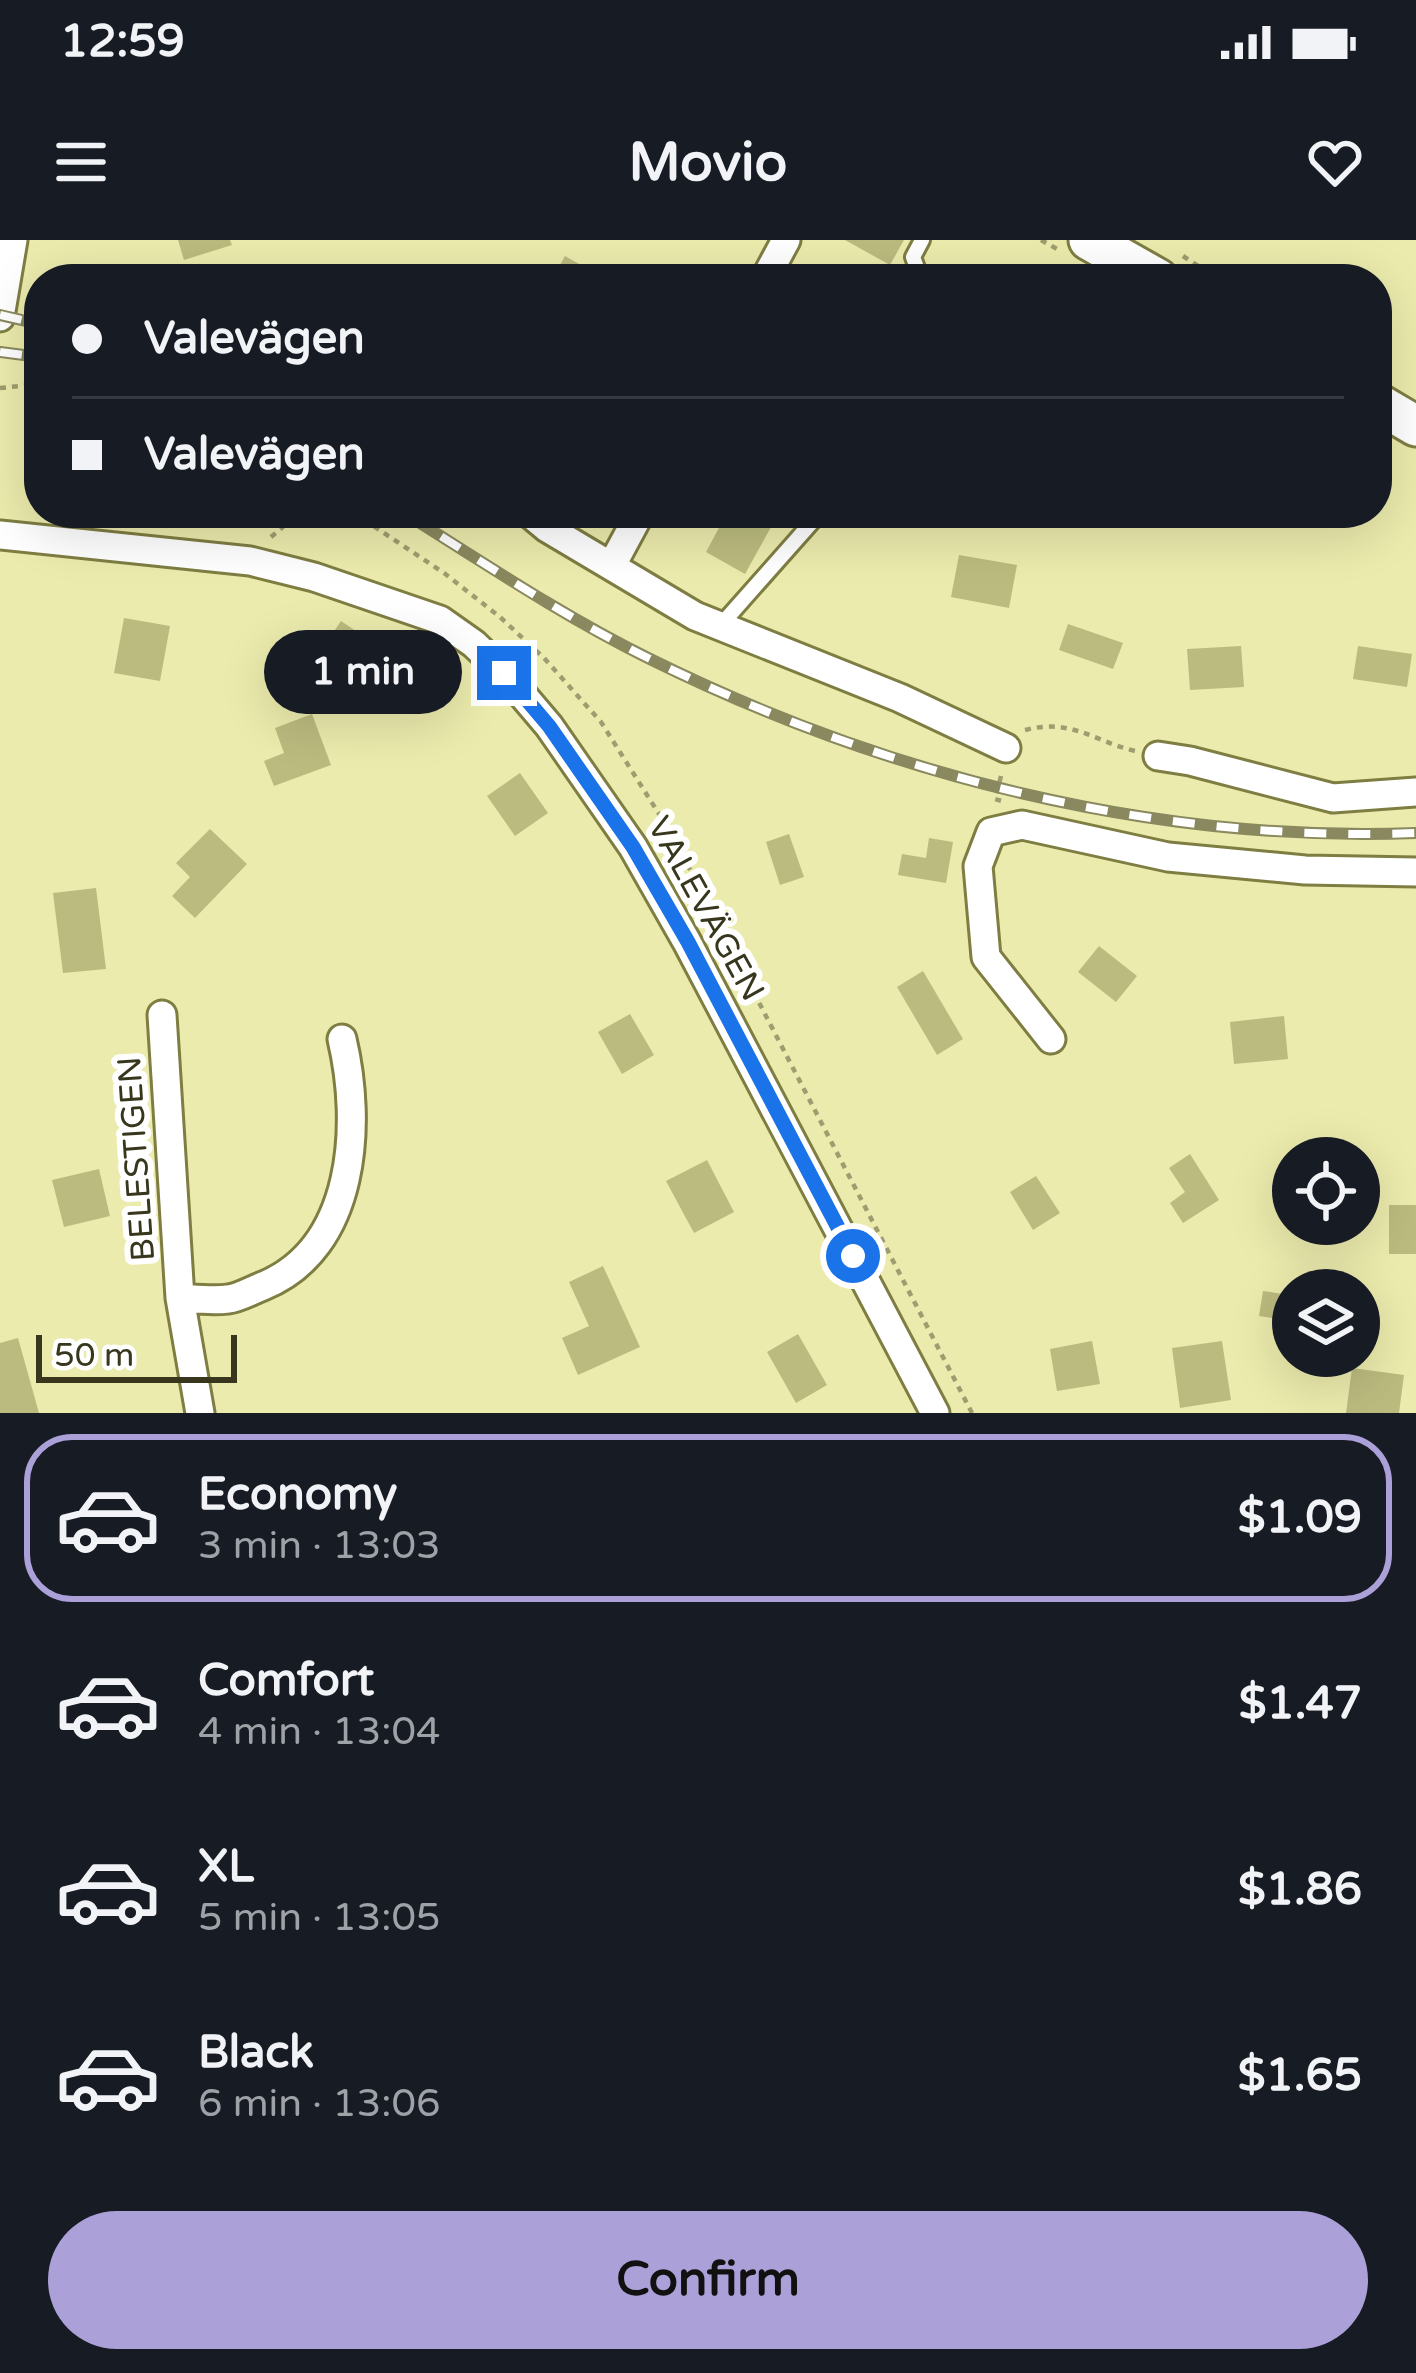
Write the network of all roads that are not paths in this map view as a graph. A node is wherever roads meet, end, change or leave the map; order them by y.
1 (13, 240) edge
2 (1089, 240) edge
3 (1165, 264) edge
4 (0, 317) edge
5 (547, 528) edge
6 (632, 528) edge
7 (807, 528) edge
8 (0, 535) edge
9 (612, 565) junction
10 (720, 626) junction
11 (1006, 748) road end
12 (1158, 756) road end
13 (1416, 792) edge
14 (1416, 872) edge
15 (162, 1016) dead end
16 (342, 1039) dead end
17 (1051, 1039) dead end
18 (181, 1298) junction
19 (200, 1413) edge
20 (935, 1413) edge

1 - 4 street
2 - 3 street
5 - 9 street
6 - 9 street
7 - 10 lane
8 - 20 street, VALEVÄGEN
9 - 10 street
10 - 11 street
12 - 13 street
14 - 17 street
15 - 18 street, BELESTIGEN
16 - 18 street, BELESTIGEN
18 - 19 street, BELESTIGEN

